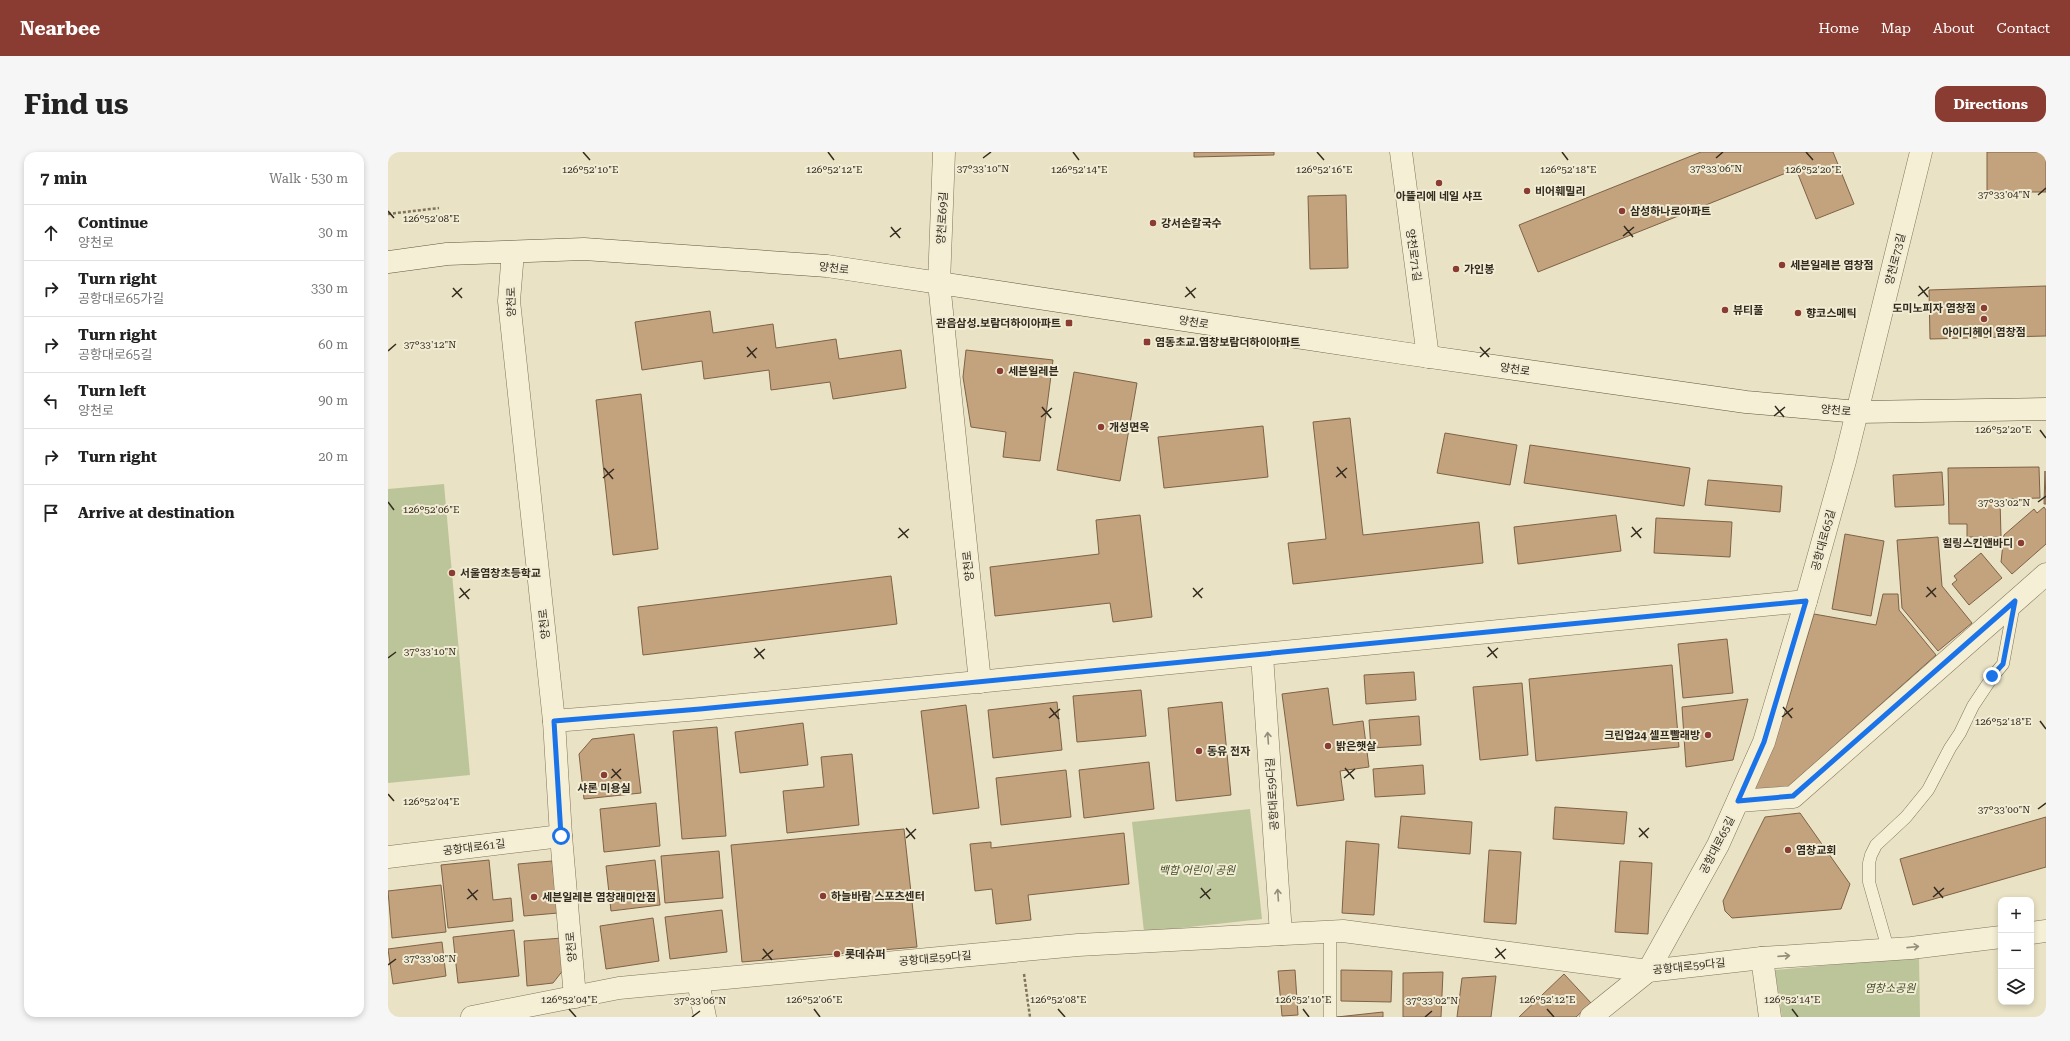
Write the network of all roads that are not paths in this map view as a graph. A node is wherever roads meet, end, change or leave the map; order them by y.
1 (944, 152) edge
2 (1401, 152) edge
3 (1921, 152) edge
4 (513, 252) junction
5 (388, 262) edge
6 (939, 283) junction
7 (1428, 357) junction
8 (2046, 409) edge
9 (1858, 412) junction
10 (2046, 574) edge
11 (1806, 601) junction
12 (2015, 601) junction
13 (1262, 654) junction
14 (980, 682) junction
15 (554, 721) junction
16 (1738, 801) junction
17 (561, 836) junction
18 (388, 857) edge
19 (2046, 931) edge
20 (1330, 932) junction
21 (2034, 933) edge
22 (1281, 934) junction
23 (1998, 937) edge
24 (1888, 949) junction
25 (1762, 958) junction
26 (1648, 971) junction
27 (698, 981) junction
28 (575, 997) junction
29 (472, 1017) edge
30 (705, 1017) edge
31 (1330, 1017) edge
32 (1591, 1017) edge
33 (1770, 1017) edge

1 - 6 street, 양천로69길
2 - 7 street, 양천로71길
3 - 9 street, 양천로73길
4 - 5 street, 양천로
4 - 6 street, 양천로
4 - 15 street, 양천로
6 - 7 street, 양천로
6 - 14 street, 양천로
7 - 9 street, 양천로
8 - 9 street, 양천로
9 - 11 street, 공항대로65길
10 - 12 street
11 - 13 street
11 - 16 street, 공항대로65길
12 - 16 street
12 - 24 lane
13 - 14 street
22 -> 13 street, 공항대로59다길
14 - 15 street
15 - 17 street, 양천로
16 - 26 street, 공항대로65길
17 - 18 street, 공항대로61길
17 - 28 street, 양천로
19 - 21 street
20 - 22 street, 공항대로59다길
20 - 26 street, 공항대로59다길
20 - 31 lane
22 - 27 street, 공항대로59다길
24 -> 23 street, 공항대로59다길
25 -> 24 street, 공항대로59다길
25 - 26 street, 공항대로59다길
25 - 33 street
26 - 32 street, 공항대로65길
27 - 28 street, 공항대로59다길
27 - 30 street
28 - 29 street, 공항대로59다길

